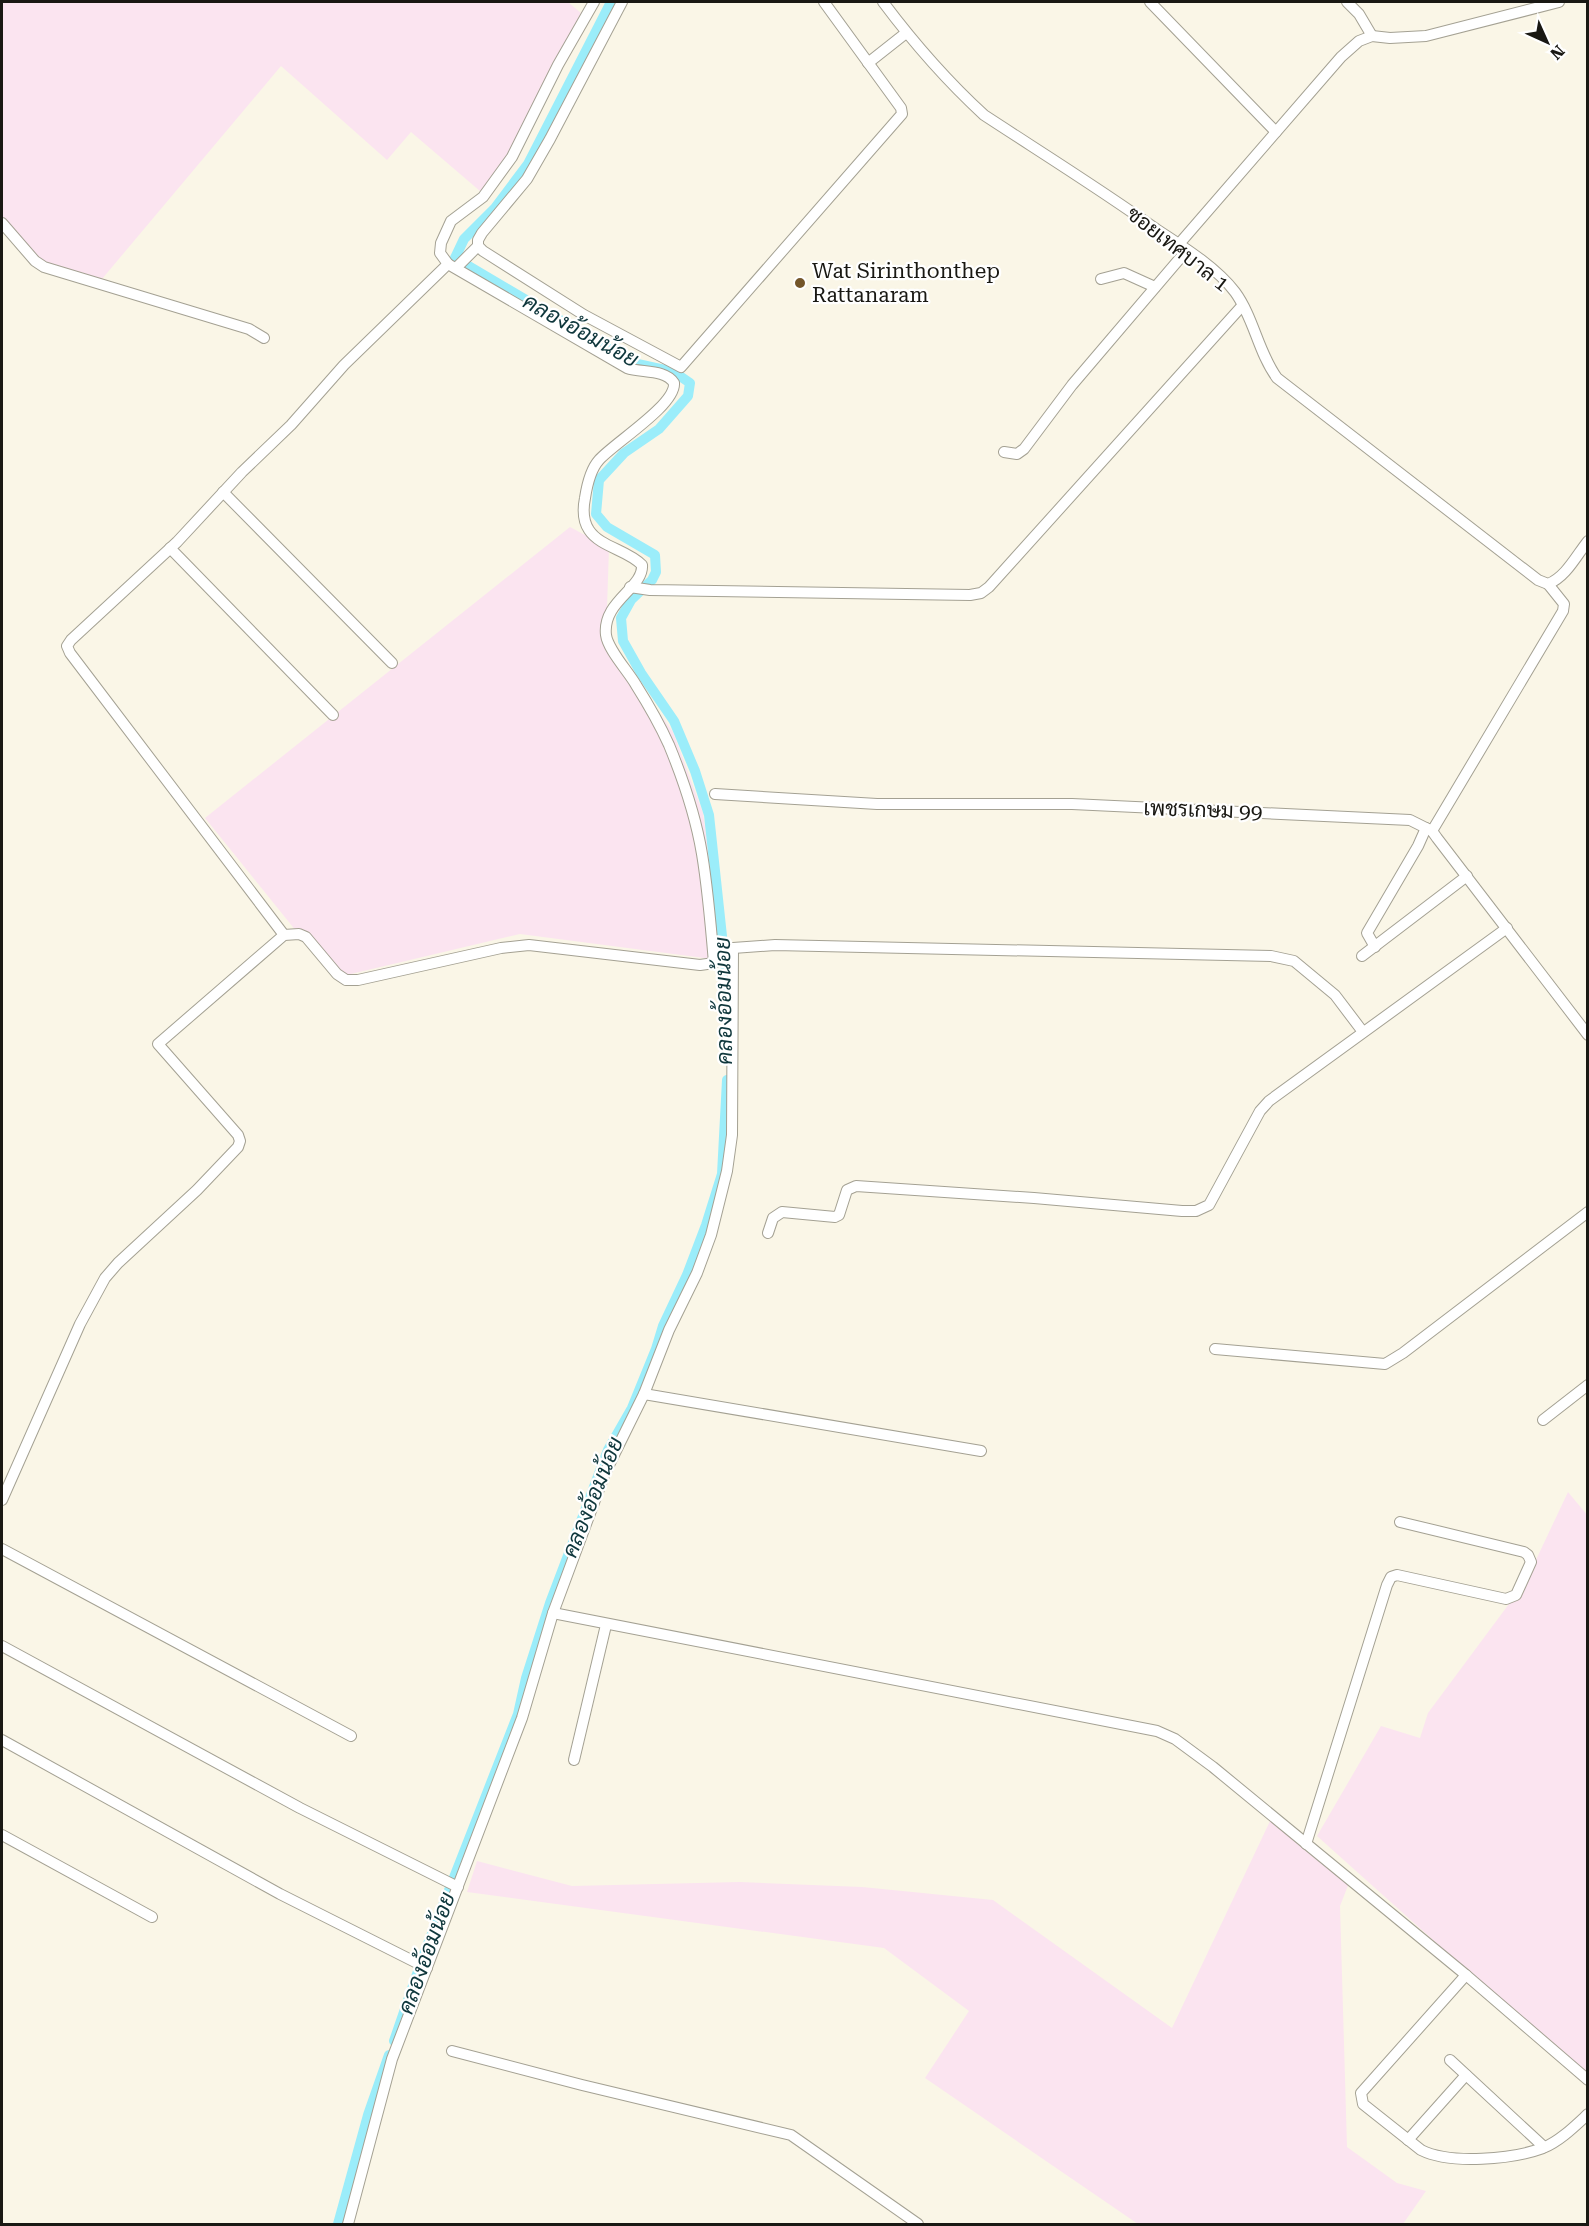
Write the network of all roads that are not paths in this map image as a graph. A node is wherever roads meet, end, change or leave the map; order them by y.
1 (594, 2) edge
2 (622, 2) edge
3 (824, 2) edge
4 (883, 2) edge
5 (1150, 2) edge
6 (1347, 2) edge
7 (1558, 2) edge
8 (906, 33) junction
9 (1372, 36) junction
10 (868, 63) junction
11 (1276, 132) junction
12 (2, 223) edge
13 (1183, 247) junction
14 (475, 250) junction
15 (450, 262) junction
16 (1101, 279) dead end
17 (1155, 287) junction
18 (1242, 306) junction
19 (264, 338) dead end
20 (1004, 452) dead end
21 (223, 492) junction
22 (1587, 541) edge
23 (170, 548) junction
24 (1548, 584) junction
25 (632, 587) junction
26 (392, 663) dead end
27 (333, 715) dead end
28 (715, 794) dead end
29 (1429, 829) junction
30 (1467, 876) junction
31 (1507, 928) junction
32 (284, 935) junction
33 (1375, 946) junction
34 (731, 949) junction
35 (1362, 956) dead end
36 (716, 962) junction
37 (1363, 1032) junction
38 (1587, 1035) edge
39 (1587, 1212) edge
40 (768, 1233) dead end
41 (1215, 1349) dead end
42 (1587, 1385) edge
43 (644, 1394) junction
44 (1543, 1420) dead end
45 (981, 1451) dead end
46 (2, 1500) edge
47 (1400, 1522) dead end
48 (2, 1549) edge
49 (553, 1613) junction
50 (606, 1625) junction
51 (2, 1646) edge
52 (351, 1736) dead end
53 (2, 1740) edge
54 (574, 1760) dead end
55 (2, 1835) edge
56 (1306, 1844) junction
57 (454, 1885) junction
58 (152, 1917) dead end
59 (422, 1965) junction
60 (1466, 1975) junction
61 (452, 2051) dead end
62 (1450, 2060) dead end
63 (1466, 2075) junction
64 (1587, 2080) edge
65 (1587, 2114) edge
66 (1408, 2140) junction
67 (1544, 2147) junction
68 (348, 2224) edge
69 (918, 2224) edge

1 - 15 street
2 - 14 street
3 - 10 street
4 - 8 street, ซอยเทศบาล 1
5 - 11 street
6 - 9 street
7 - 9 street
8 - 10 street
8 - 13 street, ซอยเทศบาล 1
9 - 11 street
10 - 14 street
11 - 13 street
12 - 19 street
13 - 17 street
13 - 18 street, ซอยเทศบาล 1
14 - 15 street
15 - 21 street
15 - 25 street
16 - 17 street
17 - 20 street
18 - 24 street, ซอยเทศบาล 1
18 - 25 street
21 - 23 street
21 - 26 street
22 - 24 street
23 - 27 street
23 - 32 street
24 - 29 street
25 - 36 street
28 - 29 street, เพชรเกษม 99
29 - 30 street
29 - 33 street
30 - 31 street
30 - 33 street
31 - 37 street
31 - 38 street
32 - 36 street
32 - 46 street
33 - 35 street
34 - 36 street
34 - 37 street
34 - 43 street
37 - 40 street
39 - 41 street
42 - 44 street
43 - 45 street
43 - 49 street
47 - 56 street
48 - 52 street
49 - 50 street
49 - 57 street
50 - 54 street
50 - 56 street
51 - 57 street
53 - 59 street
55 - 58 street
56 - 60 street
57 - 59 street
59 - 68 street
60 - 64 street
60 - 66 street
61 - 69 street
62 - 63 street
63 - 66 street
63 - 67 street
65 - 67 street
66 - 67 street

